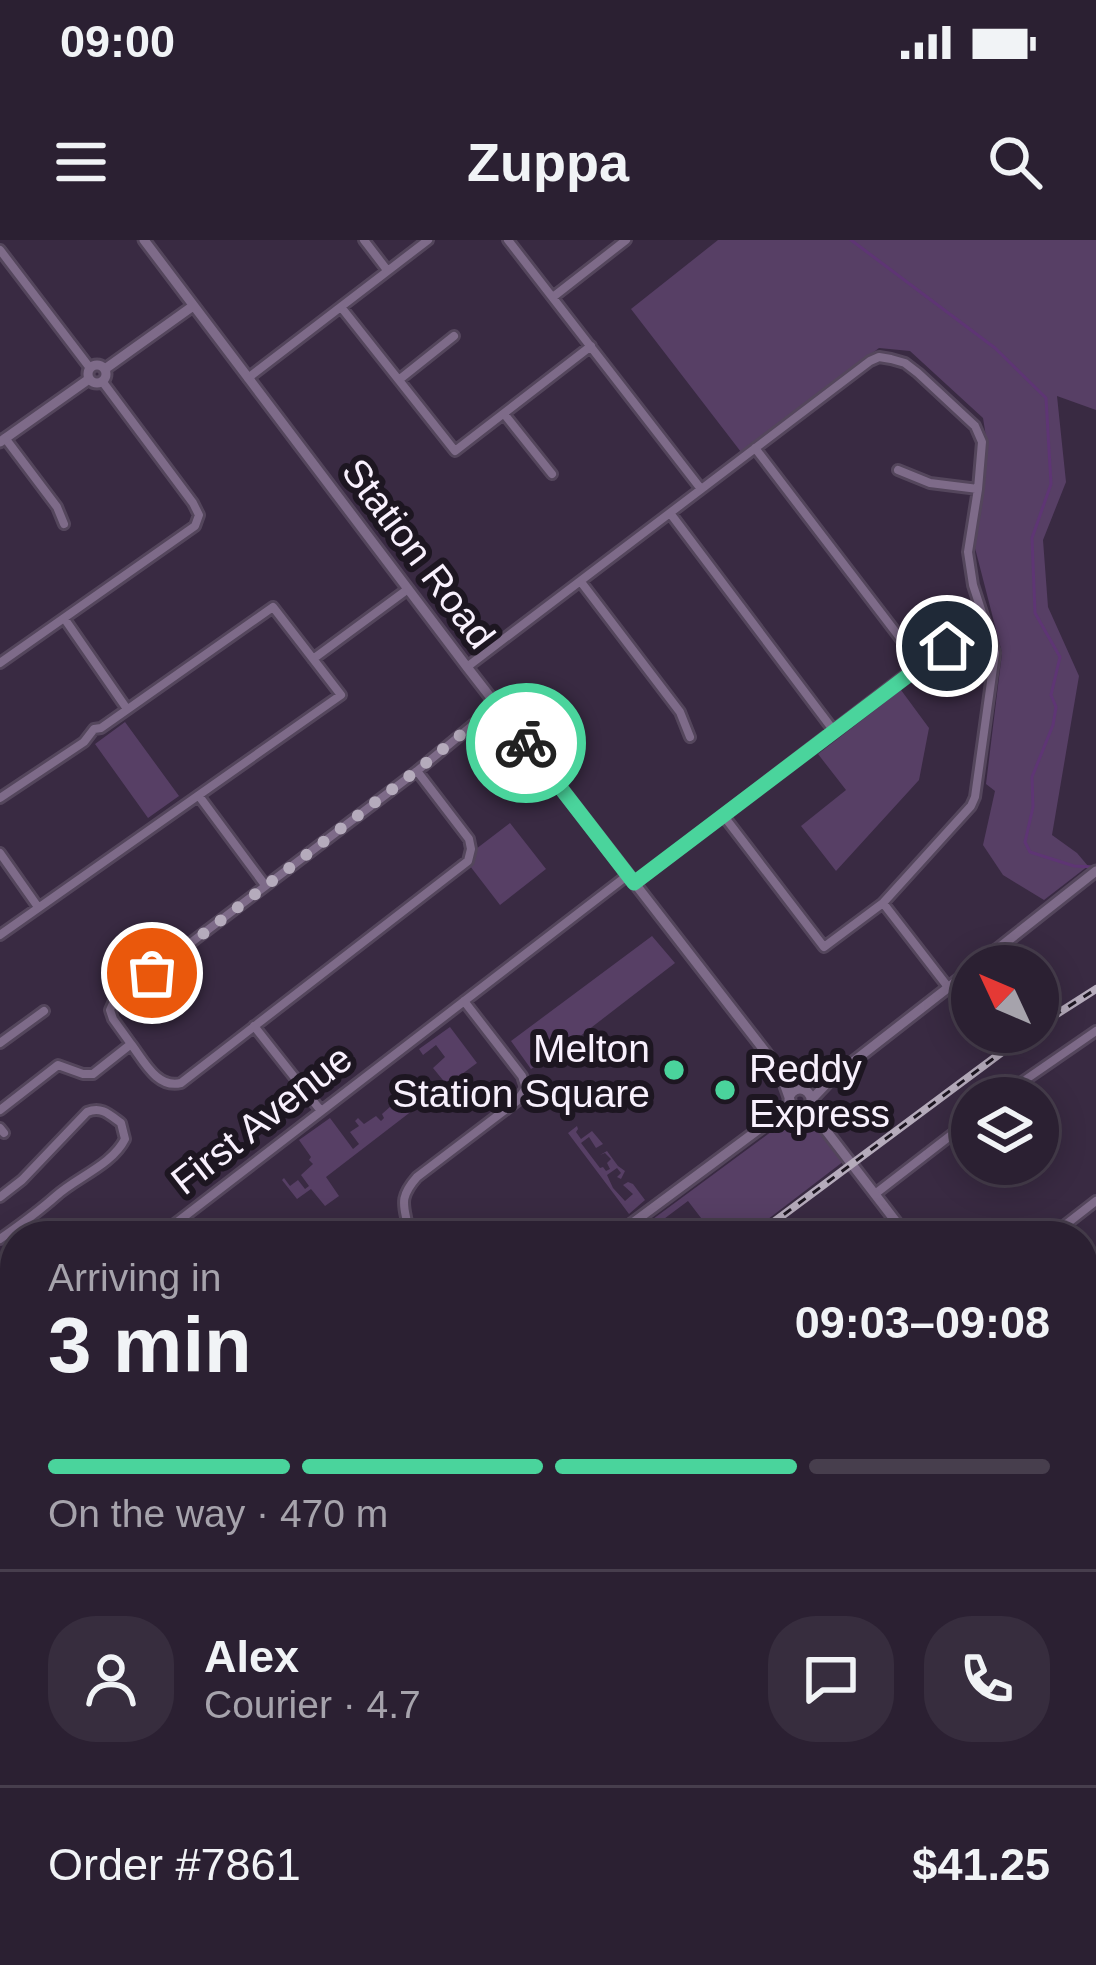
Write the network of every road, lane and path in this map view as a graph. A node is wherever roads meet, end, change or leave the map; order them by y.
1 (144, 240) edge
2 (364, 240) edge
3 (428, 240) edge
4 (508, 240) edge
5 (626, 240) edge
6 (0, 250) edge
7 (387, 271) junction
8 (553, 297) junction
9 (193, 306) junction
10 (341, 307) junction
11 (454, 336) dead end
12 (591, 346) junction
13 (89, 374) junction
14 (104, 375) junction
15 (248, 378) junction
16 (400, 379) junction
17 (505, 415) junction
18 (3, 440) edge
19 (755, 448) junction
20 (898, 470) dead end
21 (552, 474) dead end
22 (701, 489) junction
23 (979, 489) junction
24 (670, 513) junction
25 (64, 524) dead end
26 (580, 581) junction
27 (408, 589) junction
28 (64, 618) junction
29 (991, 637) junction
30 (313, 659) junction
31 (0, 663) edge
32 (920, 664) junction
33 (467, 667) junction
34 (497, 705) junction
35 (128, 709) junction
36 (834, 731) junction
37 (690, 736) dead end
38 (416, 771) junction
39 (200, 796) junction
40 (0, 798) edge
41 (723, 815) junction
42 (0, 853) edge
43 (1096, 871) edge
44 (632, 879) junction
45 (265, 886) junction
46 (883, 903) junction
47 (38, 907) junction
48 (0, 935) edge
49 (1002, 945) edge
50 (951, 985) edge
51 (948, 987) junction
52 (464, 1000) junction
53 (44, 1011) dead end
54 (254, 1026) junction
55 (1096, 1031) edge
56 (0, 1043) edge
57 (131, 1044) junction
58 (780, 1072) junction
59 (1029, 1077) edge
60 (808, 1096) junction
61 (794, 1106) junction
62 (0, 1109) edge
63 (321, 1111) junction
64 (821, 1124) junction
65 (951, 1135) edge
66 (874, 1194) junction
67 (0, 1196) edge
68 (1096, 1202) edge
69 (27, 1221) edge
70 (178, 1221) edge
71 (405, 1221) edge
72 (635, 1221) edge
73 (895, 1221) edge
74 (1071, 1221) edge

1 - 9 street, Station Road
2 - 7 street
3 - 7 street
4 - 8 street
5 - 8 street
6 - 13 street
7 - 10 street
8 - 12 street
9 - 14 street
9 - 15 street, Station Road
10 - 15 street
10 - 16 street
11 - 16 street
12 - 17 street
12 - 22 street
13 - 14 street
13 - 18 street
14 - 28 street
15 - 27 street, Station Road
16 - 17 street
17 - 21 street
18 - 25 street
19 - 22 street
19 - 23 street
19 - 32 street
20 - 23 street
22 - 24 street
23 - 29 street
24 - 26 street
24 - 36 street
26 - 33 street
26 - 37 street
27 - 30 street
27 - 33 street, Station Road
28 - 31 street
28 - 35 street
29 - 32 street, First Avenue
29 - 46 street
30 - 35 street
30 - 39 street
32 - 36 street, First Avenue
33 - 34 street, Station Road
34 - 38 street
34 - 44 street, Station Road
35 - 40 street
36 - 41 street, First Avenue
38 - 45 street
38 - 54 street
39 - 45 street
39 - 47 street
41 - 44 street, First Avenue
41 - 46 street
42 - 47 street
43 - 49 street
44 - 52 street, First Avenue
44 - 58 street, Station Road
45 - 57 street
46 - 51 street
47 - 48 street
50 - 51 street
51 - 60 street
52 - 63 street, First Avenue
52 - 71 street
53 - 56 street
54 - 57 street
54 - 63 street
55 - 59 street
57 - 62 street
58 - 60 street, Station Road
58 - 61 street, Station Road
60 - 61 street
60 - 61 street
60 - 64 street
61 - 64 street
61 - 72 street
63 - 70 street, First Avenue
64 - 66 street
65 - 66 street
66 - 73 street
67 - 69 street
68 - 74 street

